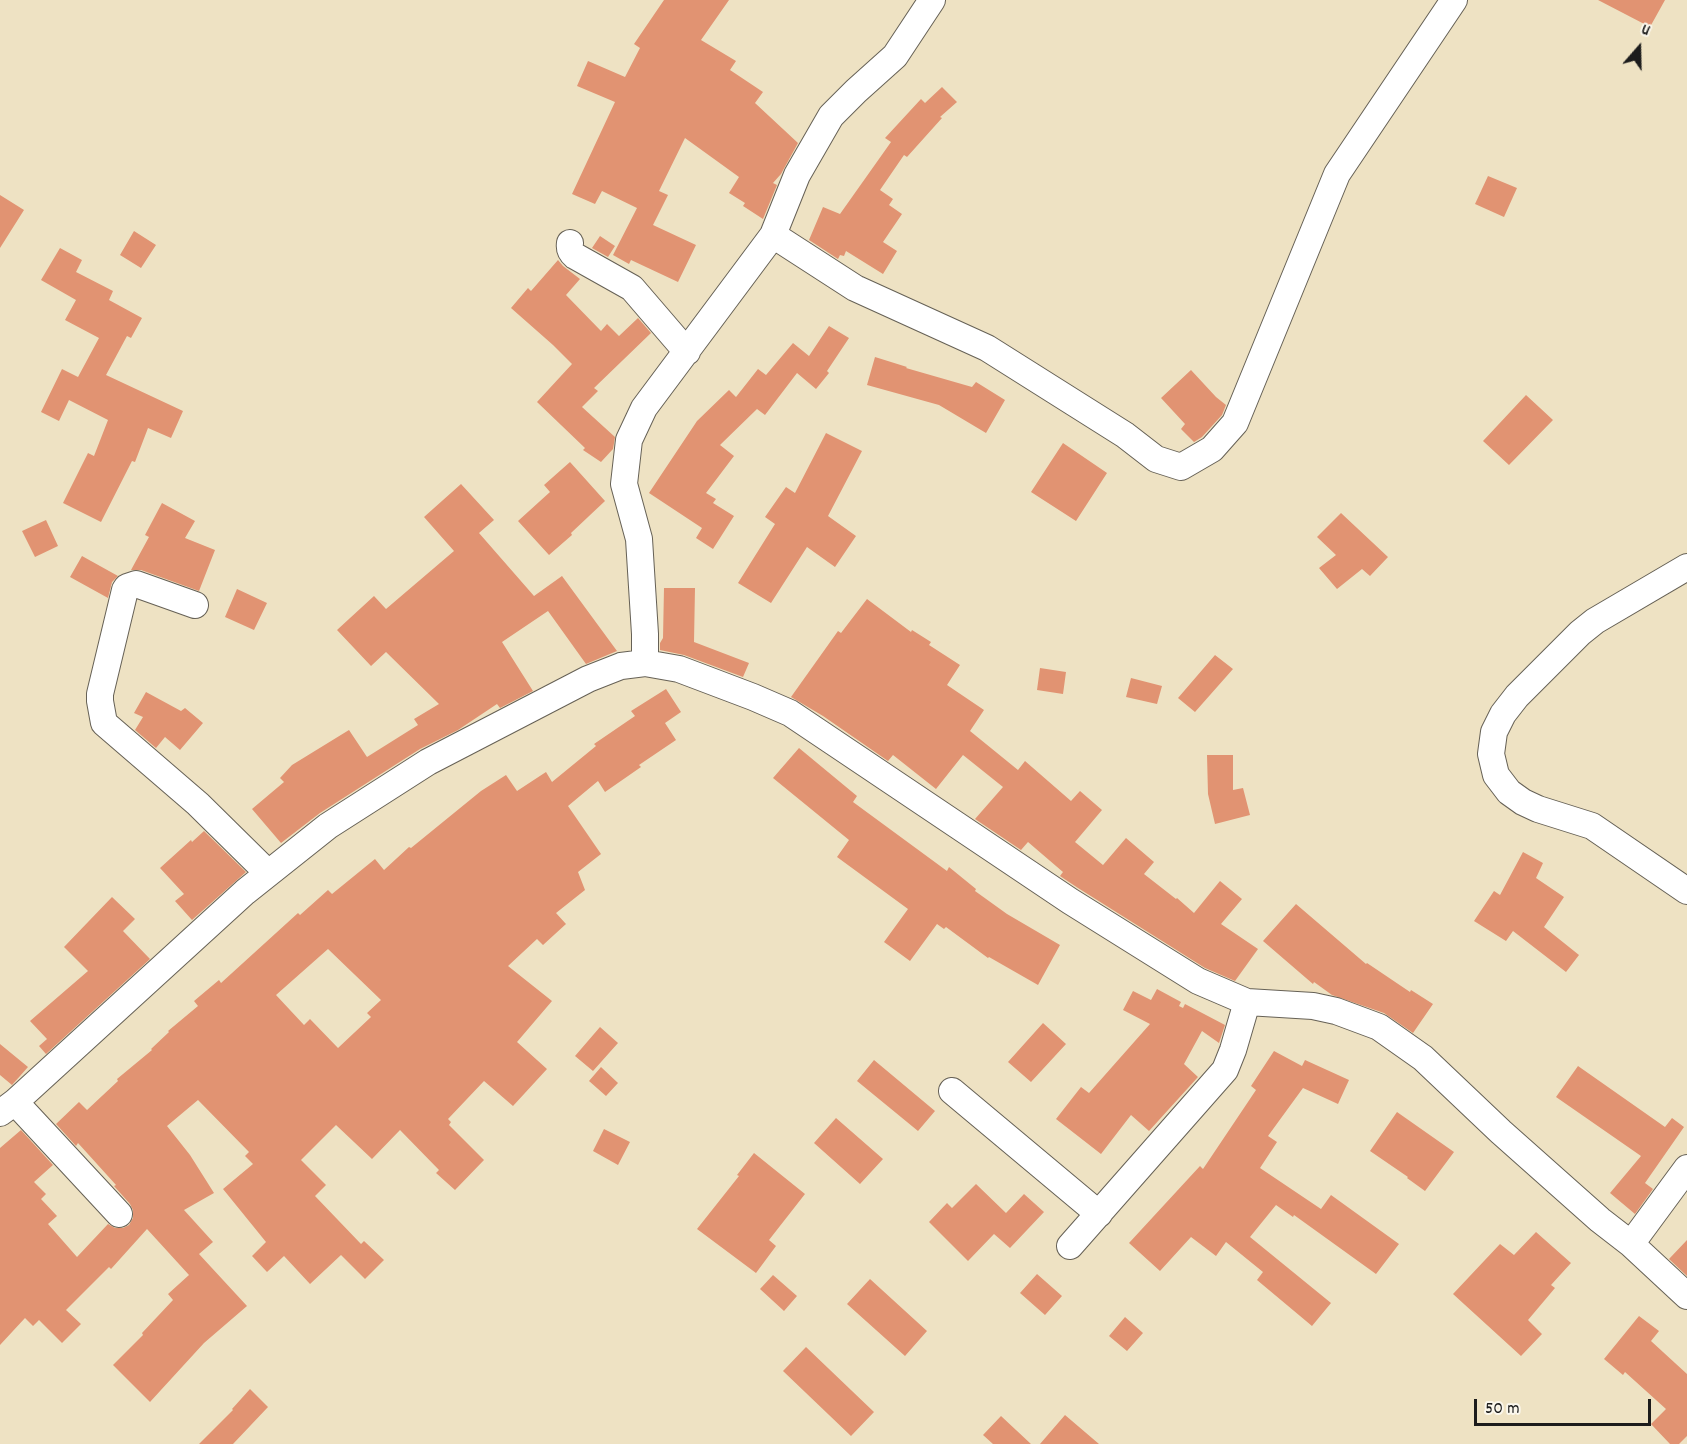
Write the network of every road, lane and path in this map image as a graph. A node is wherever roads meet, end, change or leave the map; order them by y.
1 (932, 0) edge
2 (1454, 0) edge
3 (773, 235) junction
4 (570, 243) dead end
5 (687, 352) junction
6 (1687, 567) edge
7 (195, 605) dead end
8 (645, 663) junction
9 (268, 873) junction
10 (1687, 891) edge
11 (1247, 1002) junction
12 (952, 1091) dead end
13 (8, 1107) edge
14 (1687, 1168) edge
15 (119, 1214) dead end
16 (1099, 1214) junction
17 (1631, 1244) junction
18 (1070, 1246) dead end
19 (1687, 1296) edge

1 - 3 street
2 - 3 street
3 - 5 street
4 - 5 street
5 - 8 street
6 - 10 street
7 - 9 street
8 - 9 street
8 - 11 street
9 - 13 street
11 - 16 street
11 - 17 street
12 - 16 street
13 - 15 street
14 - 17 street
16 - 18 street
17 - 19 street

